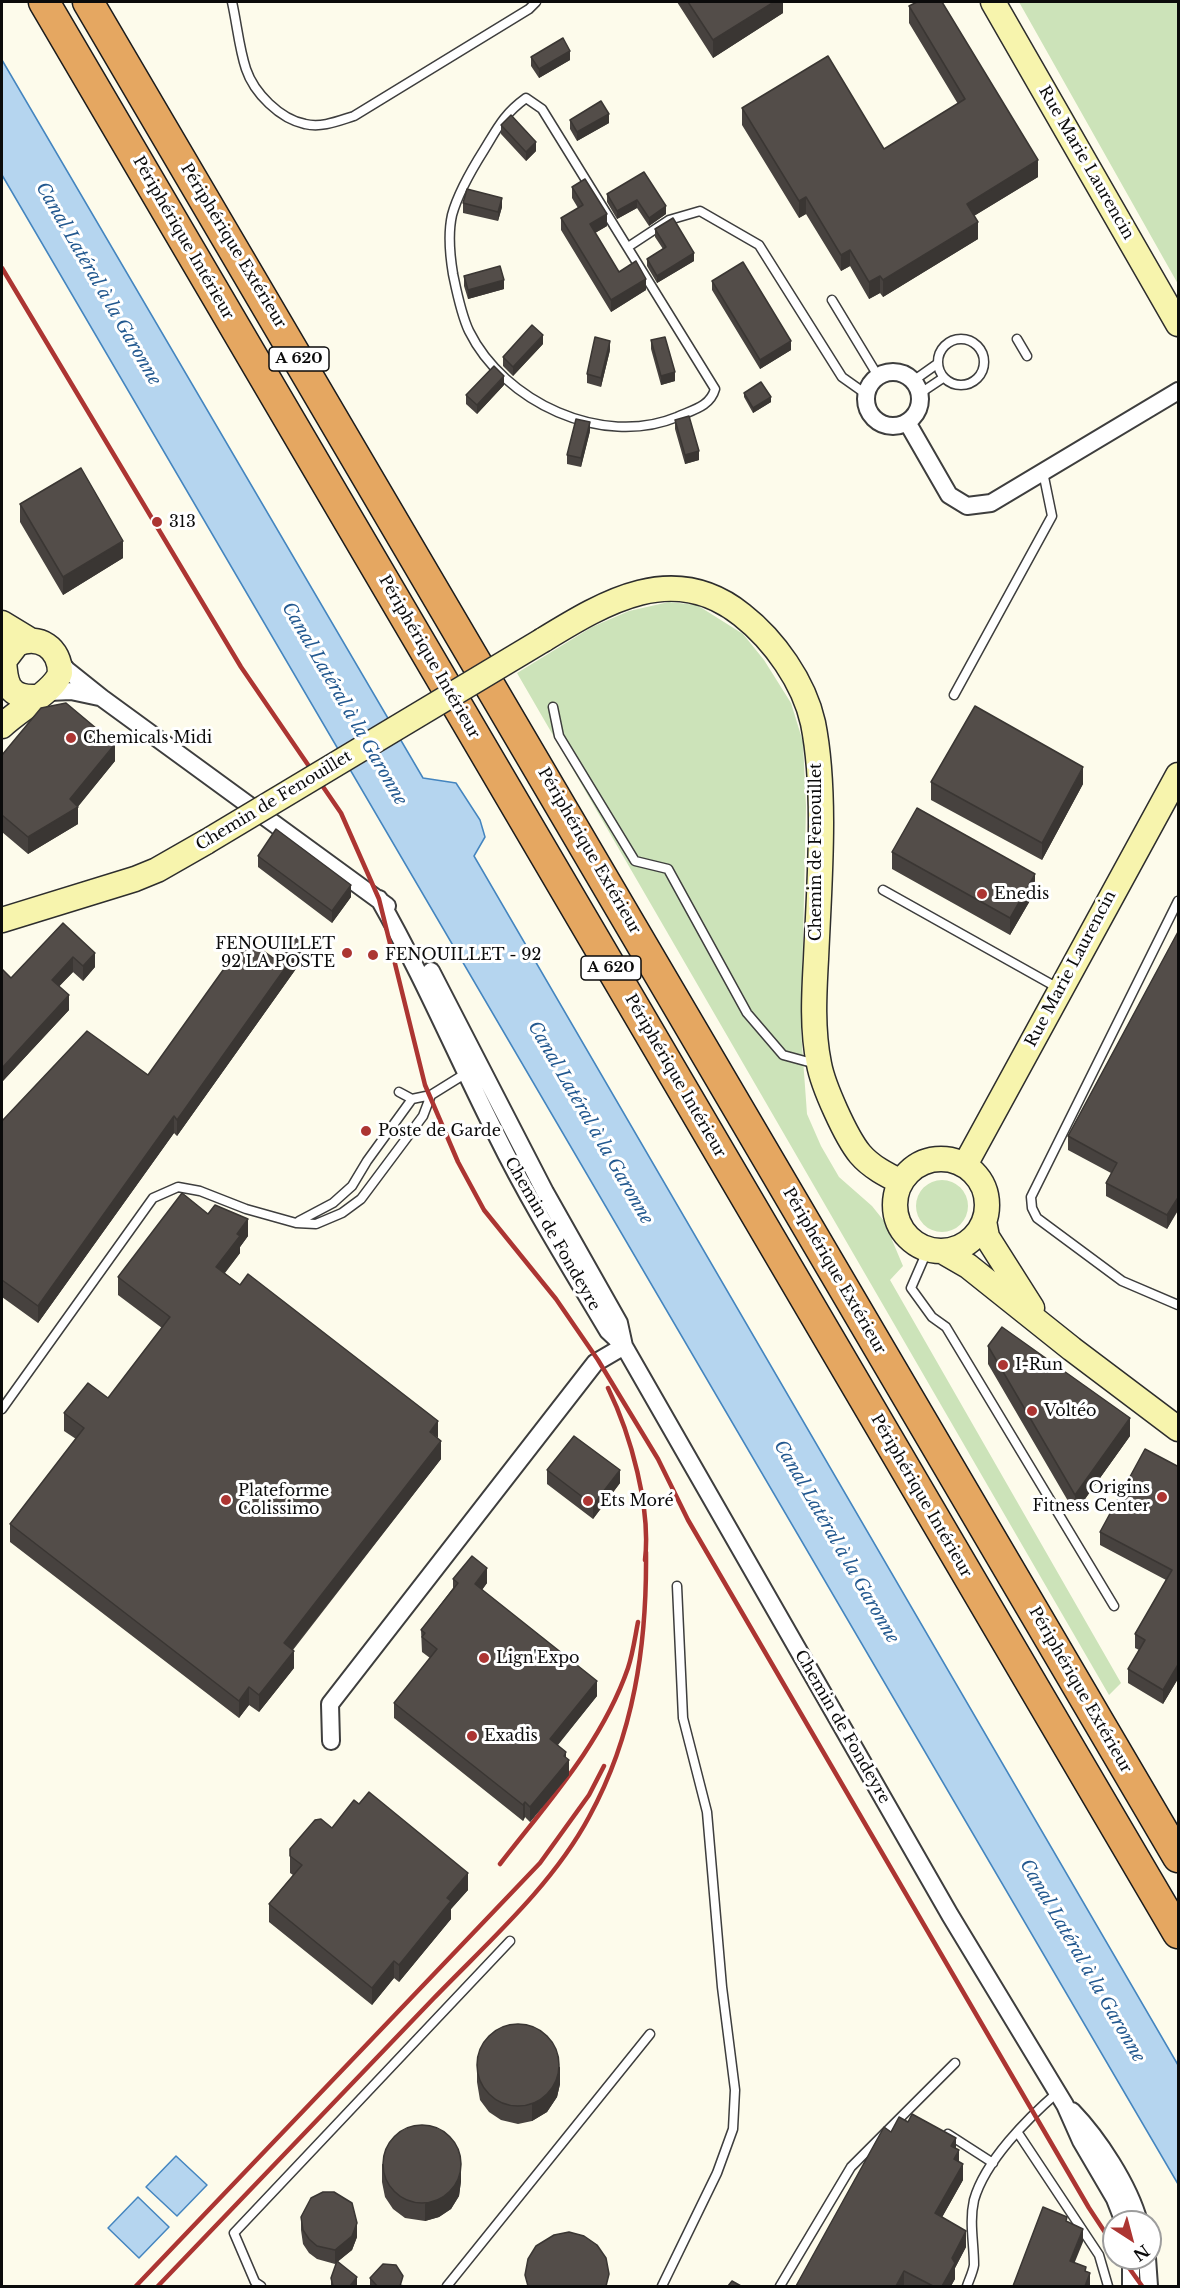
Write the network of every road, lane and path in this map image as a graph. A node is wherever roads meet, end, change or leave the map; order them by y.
1 (44, 2) edge
2 (88, 2) edge
3 (232, 2) edge
4 (536, 2) edge
5 (993, 2) edge
6 (628, 247) junction
7 (832, 300) dead end
8 (1179, 324) edge
9 (1017, 339) dead end
10 (1027, 356) dead end
11 (937, 364) junction
12 (878, 376) junction
13 (943, 378) junction
14 (916, 387) junction
15 (1179, 392) edge
16 (866, 394) junction
17 (908, 422) junction
18 (1043, 472) junction
19 (2, 623) edge
20 (30, 640) junction
21 (3, 652) edge
22 (58, 658) junction
23 (7, 685) junction
24 (43, 694) junction
25 (954, 695) dead end
26 (102, 698) junction
27 (553, 707) dead end
28 (2, 709) edge
29 (2, 726) edge
30 (1179, 775) edge
31 (883, 890) dead end
32 (1179, 901) edge
33 (45, 907) junction
34 (2, 910) edge
35 (2, 920) edge
36 (1060, 989) junction
37 (819, 1065) junction
38 (472, 1070) junction
39 (399, 1092) dead end
40 (431, 1095) junction
41 (412, 1099) junction
42 (965, 1165) junction
43 (902, 1182) junction
44 (984, 1221) junction
45 (296, 1222) junction
46 (935, 1250) junction
47 (1179, 1305) edge
48 (1042, 1326) junction
49 (624, 1346) junction
50 (2, 1409) edge
51 (1179, 1429) edge
52 (677, 1586) dead end
53 (1114, 1606) dead end
54 (331, 1740) dead end
55 (1179, 1857) edge
56 (1179, 1934) edge
57 (510, 1941) dead end
58 (650, 2034) dead end
59 (955, 2063) dead end
60 (1061, 2098) junction
61 (904, 2115) junction
62 (915, 2120) edge
63 (936, 2129) edge
64 (1018, 2133) junction
65 (993, 2163) junction
66 (1119, 2210) edge
67 (1134, 2210) edge
68 (1131, 2270) edge
69 (1148, 2270) edge
70 (261, 2286) edge
71 (447, 2286) edge
72 (662, 2286) edge
73 (780, 2286) edge
74 (967, 2286) edge
75 (1108, 2286) edge
76 (1131, 2286) edge
77 (1149, 2286) edge

1 - 56 highway, Périphérique Intérieur / A 620
2 - 55 highway, Périphérique Extérieur / A 620
3 - 4 lane
5 - 8 street, Rue Marie Laurencin
6 - 6 lane
6 - 16 lane
7 - 12 lane
9 - 10 lane
11 - 13 lane
11 - 13 lane
11 - 14 lane
12 - 14 street
12 - 16 street
13 - 14 lane
14 - 17 street
15 - 18 street
16 - 17 street
17 - 18 street
18 - 25 lane
19 - 20 street
20 - 21 street
20 - 22 street
21 - 23 street
22 - 24 street
22 - 26 street, Chemin de Fondeyre
23 - 24 street
23 - 28 street
24 - 26 street
24 - 29 street
26 - 38 street, Chemin de Fondeyre
27 - 37 lane
30 - 36 street, Rue Marie Laurencin
31 - 36 lane
32 - 47 lane
33 - 34 street, Chemin de Fenouillet
33 - 35 street, Chemin de Fenouillet
33 - 37 street, Chemin de Fenouillet, bridge
36 - 42 street, Rue Marie Laurencin
37 - 43 street, Chemin de Fenouillet
38 - 40 lane
38 - 49 street, Chemin de Fondeyre
39 - 41 lane
40 - 41 lane
40 - 45 lane
41 - 45 lane
42 - 43 street
42 - 44 street
43 - 46 street
44 - 46 street
44 - 48 street
45 - 50 lane
46 - 48 street
46 - 53 lane
48 - 51 street
49 - 54 street
49 - 60 street, Chemin de Fondeyre
52 - 72 lane
57 - 70 lane
58 - 71 lane
59 - 61 lane
60 - 64 lane
60 - 66 street, Chemin de Fondeyre
60 - 67 street, Chemin de Fondeyre
61 - 62 lane
61 - 73 lane
63 - 65 lane
64 - 65 lane
64 - 75 lane
65 - 74 lane
68 - 76 street
69 - 77 street

